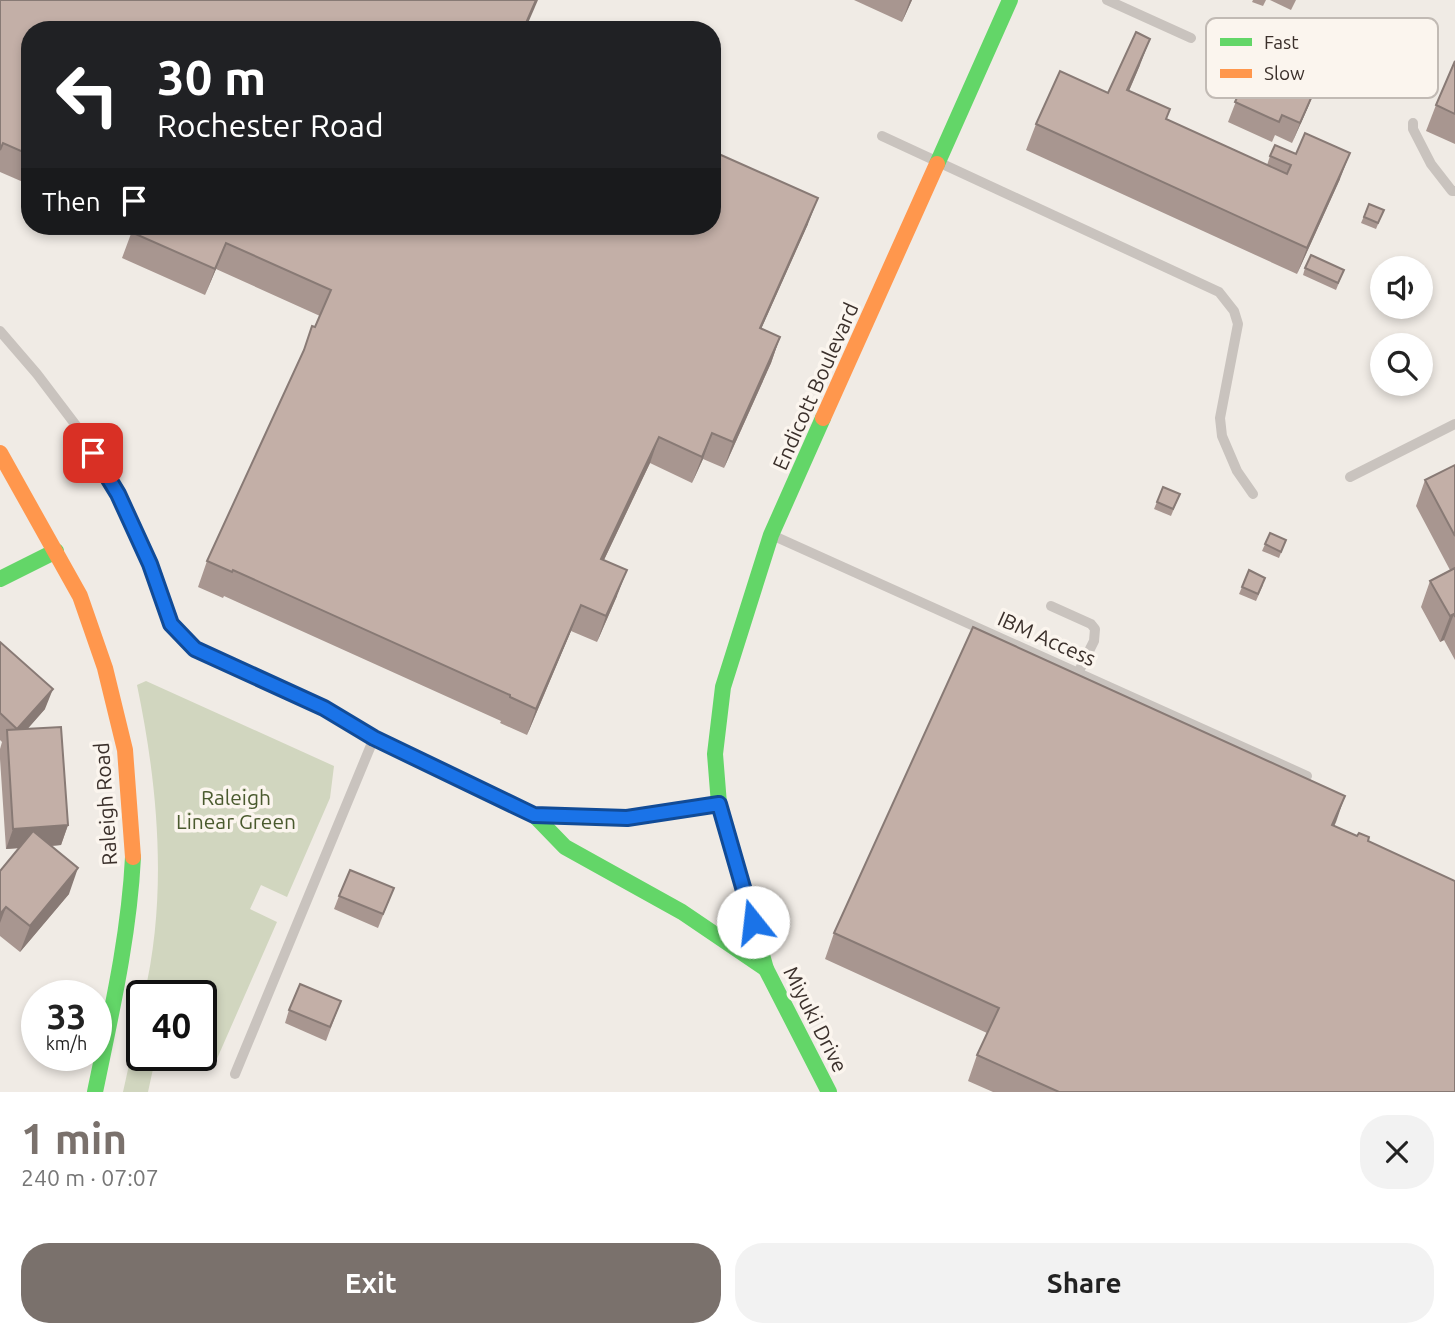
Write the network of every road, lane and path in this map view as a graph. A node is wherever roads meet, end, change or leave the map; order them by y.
1 (1010, 0) edge
2 (1107, 0) edge
3 (1191, 38) dead end
4 (1413, 123) dead end
5 (882, 136) dead end
6 (938, 162) junction
7 (1455, 191) edge
8 (0, 331) edge
9 (1455, 424) edge
10 (0, 453) edge
11 (1350, 477) dead end
12 (1253, 494) dead end
13 (771, 535) junction
14 (56, 551) junction
15 (0, 579) edge
16 (1051, 606) dead end
17 (1078, 673) junction
18 (374, 738) junction
19 (1307, 776) edge
20 (719, 804) junction
21 (534, 815) junction
22 (766, 969) junction
23 (235, 1074) dead end
24 (95, 1092) edge
25 (829, 1092) edge

1 - 6 street, Endicott Boulevard
2 - 3 lane
4 - 7 lane
5 - 6 lane
6 - 12 lane
6 - 13 street, Endicott Boulevard
8 - 18 lane
9 - 11 lane
10 - 14 street, Raleigh Road
13 - 17 lane, IBM Access
13 - 20 street, Endicott Boulevard
14 - 15 street
14 - 24 street, Raleigh Road
16 - 17 lane
17 - 19 lane, IBM Access
18 - 21 lane
18 - 23 lane
20 - 21 lane
20 - 22 street, Miyuki Drive
21 - 22 street
22 - 25 street, Miyuki Drive

